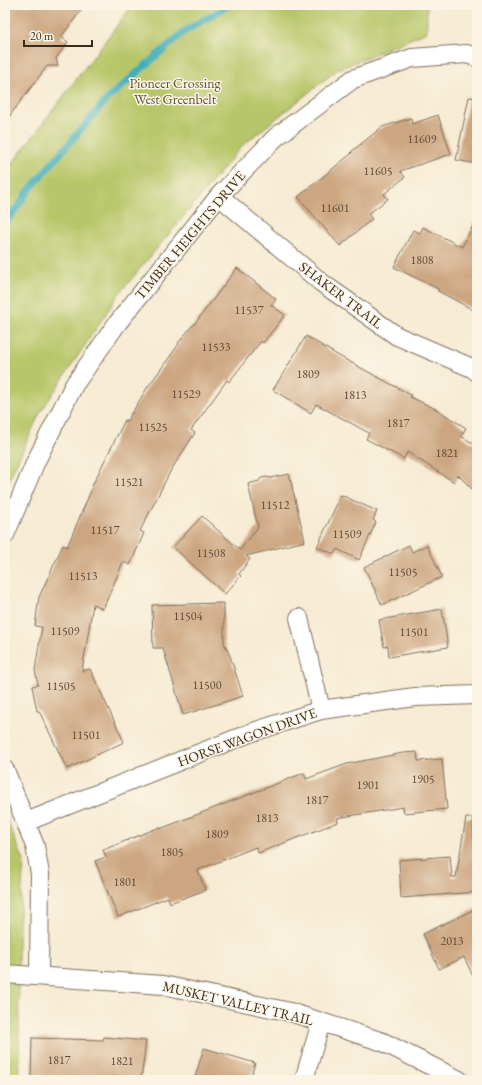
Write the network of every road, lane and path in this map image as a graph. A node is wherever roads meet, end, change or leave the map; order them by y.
1 (477, 57) edge
2 (219, 196) junction
3 (477, 372) edge
4 (5, 535) edge
5 (299, 618) dead end
6 (477, 695) edge
7 (321, 710) junction
8 (5, 770) edge
9 (26, 822) junction
10 (5, 974) edge
11 (39, 976) junction
12 (321, 1022) junction
13 (304, 1080) edge
14 (459, 1080) edge

1 - 2 street, TIMBER HEIGHTS DRIVE
2 - 3 street, SHAKER TRAIL
2 - 4 street, TIMBER HEIGHTS DRIVE
5 - 7 street
6 - 7 street, HORSE WAGON DRIVE
7 - 9 street, HORSE WAGON DRIVE
8 - 9 street
9 - 11 street
10 - 11 street, MUSKET VALLEY TRAIL
11 - 12 street, MUSKET VALLEY TRAIL
12 - 13 street
12 - 14 street, MUSKET VALLEY TRAIL

